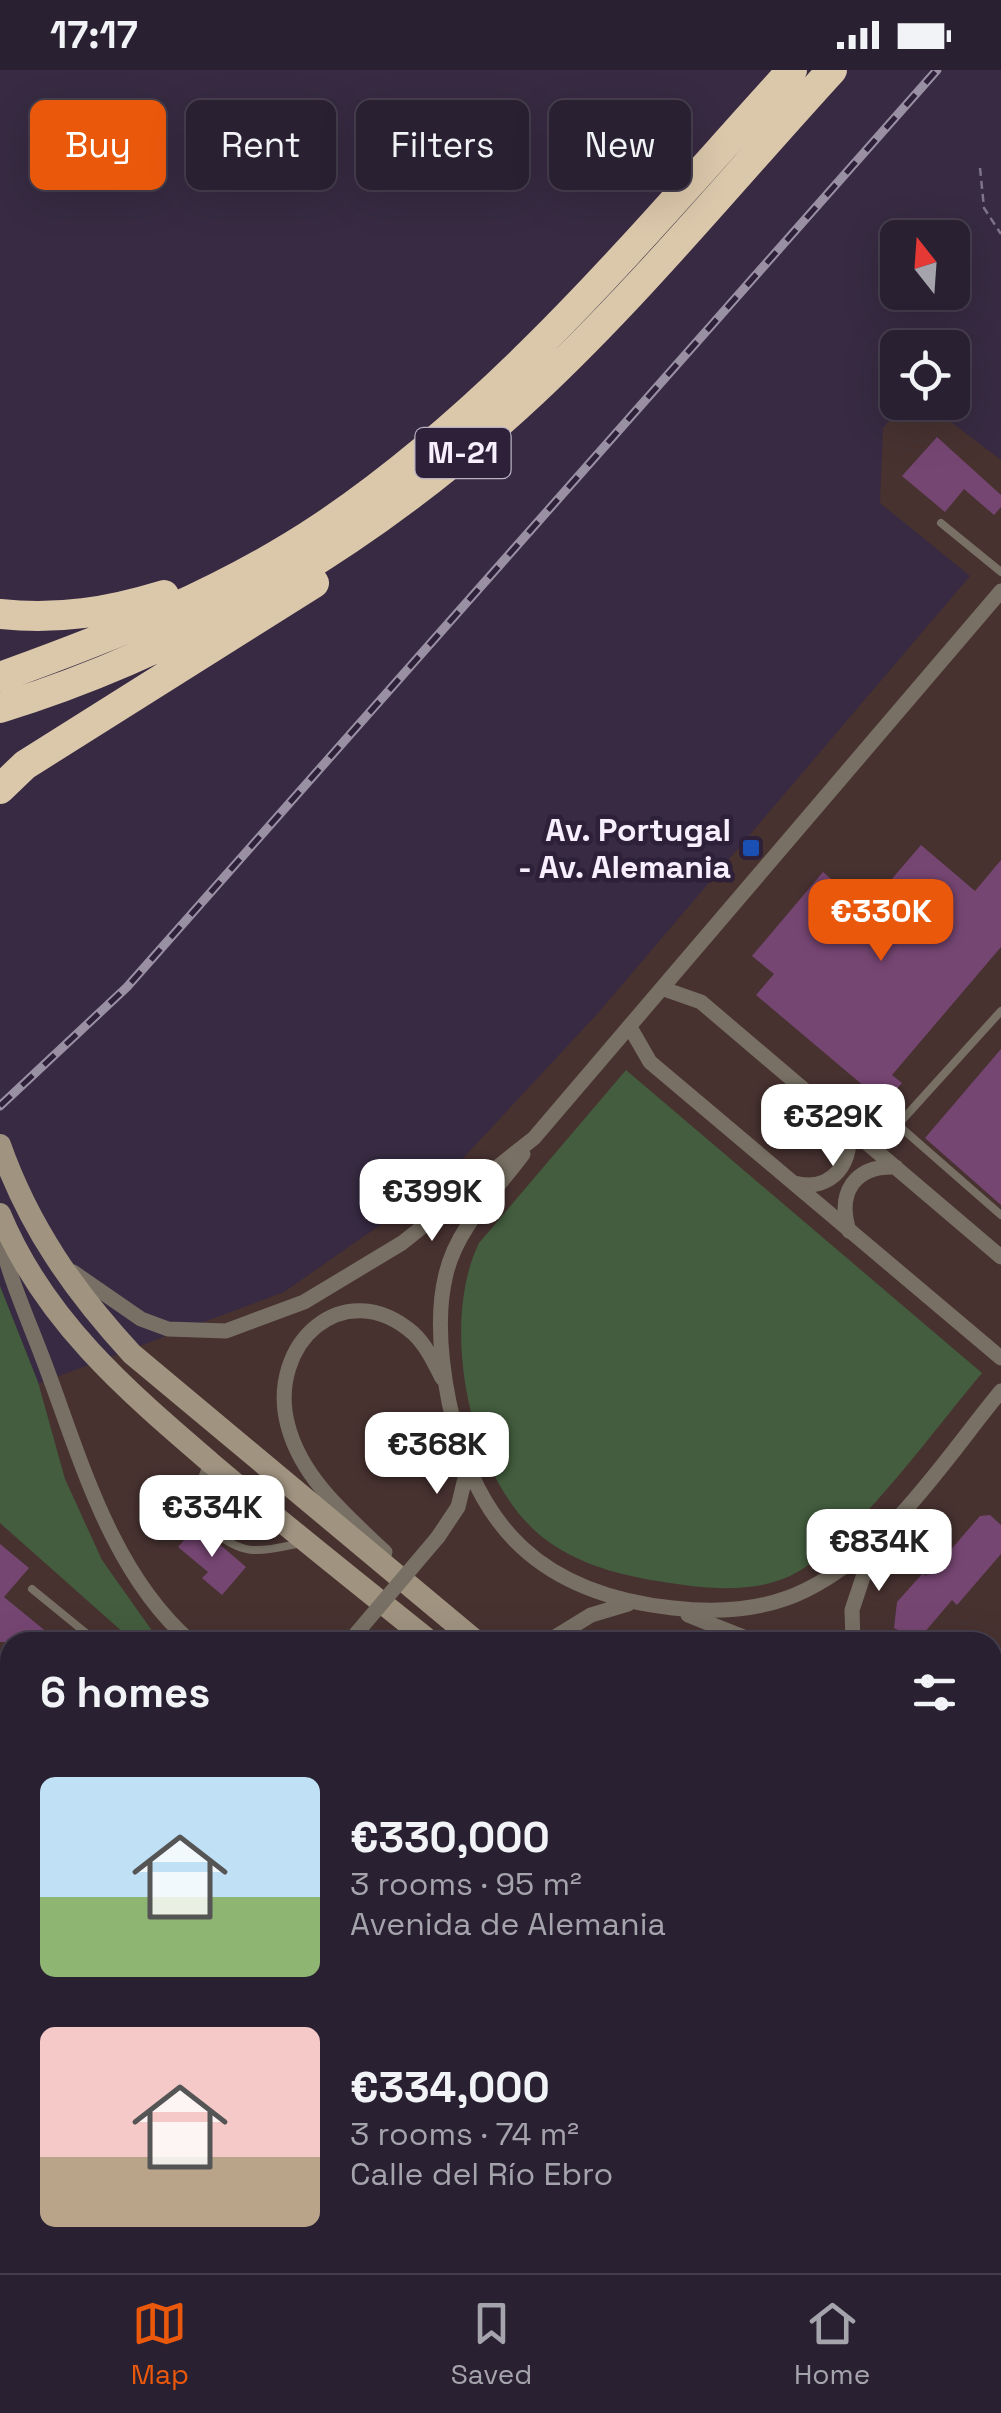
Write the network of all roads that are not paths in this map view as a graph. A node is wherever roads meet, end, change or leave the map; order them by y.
1 (792, 70) edge
2 (832, 70) edge
3 (531, 394) junction
4 (439, 435) junction
5 (941, 524) dead end
6 (1001, 572) edge
7 (996, 595) edge
8 (0, 614) edge
9 (3, 675) edge
10 (0, 708) edge
11 (0, 790) edge
12 (664, 990) junction
13 (1001, 1011) edge
14 (631, 1029) junction
15 (898, 1124) junction
16 (847, 1126) junction
17 (534, 1138) junction
18 (0, 1145) edge
19 (875, 1150) junction
20 (896, 1167) junction
21 (791, 1181) junction
22 (0, 1214) edge
23 (1001, 1215) edge
24 (849, 1231) junction
25 (0, 1236) edge
26 (48, 1251) junction
27 (1001, 1257) edge
28 (1001, 1358) edge
29 (446, 1386) junction
30 (1001, 1391) edge
31 (210, 1461) junction
32 (466, 1470) junction
33 (876, 1540) junction
34 (306, 1542) junction
35 (32, 1589) dead end
36 (630, 1604) junction
37 (670, 1608) junction
38 (85, 1632) edge
39 (181, 1632) edge
40 (358, 1632) edge
41 (418, 1632) edge
42 (465, 1632) edge
43 (467, 1632) edge
44 (563, 1632) edge
45 (731, 1632) edge
46 (853, 1632) edge

1 - 4 highway, M-21
2 - 3 highway, M-21
3 - 10 highway, M-21
3 - 11 highway
4 - 8 highway
4 - 9 highway, M-21
5 - 6 lane
7 - 12 street
12 - 14 street
12 - 16 street
13 - 15 lane
14 - 17 street
14 - 21 street
15 - 19 lane
15 - 23 lane
16 - 19 street
16 - 21 street
17 - 26 street
17 - 29 street
18 - 26 main road
19 - 20 street
20 - 24 street
20 - 27 street
21 - 24 street
22 - 31 main road
24 - 28 street
25 - 39 street
26 - 42 main road
29 - 32 street
29 - 43 street
30 - 33 street
31 - 34 main road
31 - 34 lane
32 - 36 street
32 - 40 street, bridge
33 - 37 street
33 - 46 street
34 - 41 main road
35 - 38 lane
36 - 37 street
36 - 44 street
37 - 45 street

